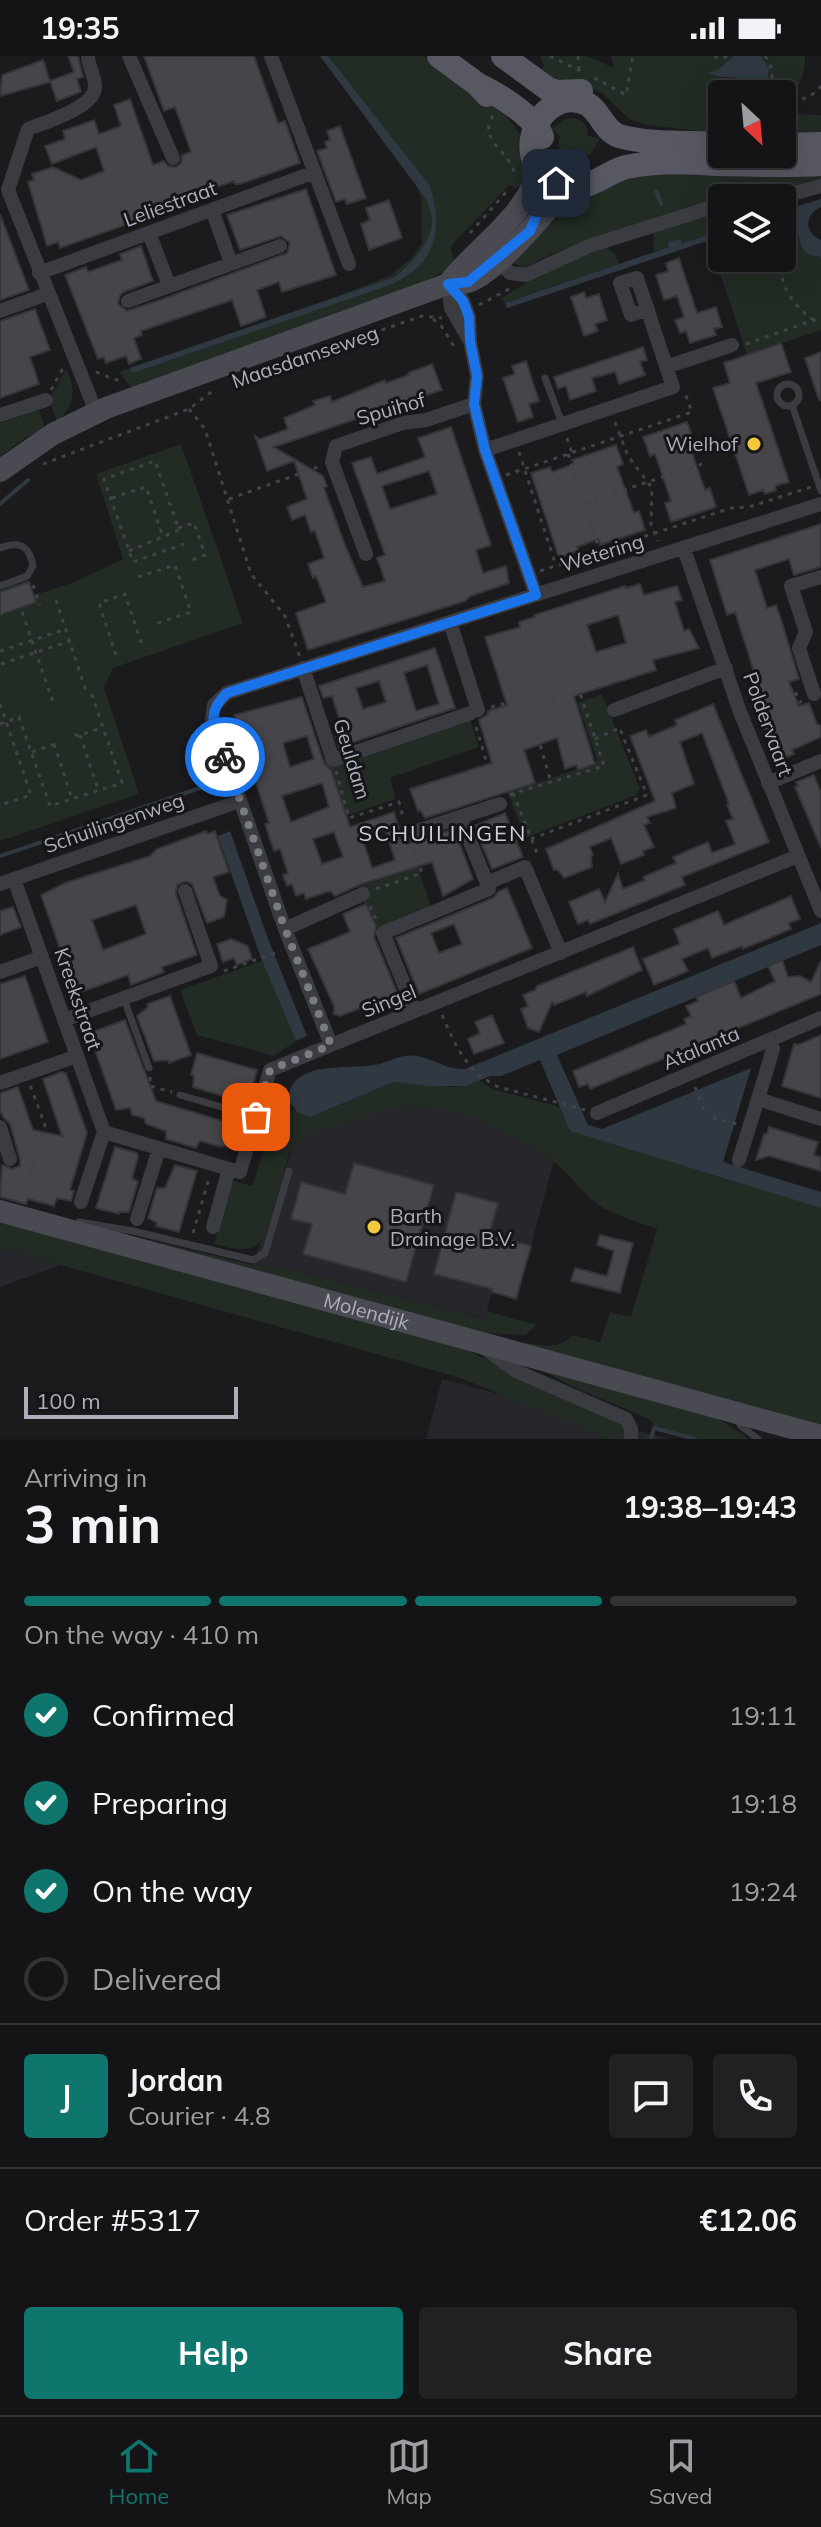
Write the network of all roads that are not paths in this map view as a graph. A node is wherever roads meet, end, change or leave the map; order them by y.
1 (87, 56) edge
2 (129, 56) edge
3 (271, 56) edge
4 (439, 56) edge
5 (503, 56) edge
6 (534, 129) junction
7 (708, 143) edge
8 (821, 144) edge
9 (796, 145) edge
10 (614, 147) junction
11 (173, 158) dead end
12 (821, 164) edge
13 (315, 172) junction
14 (556, 178) junction
15 (821, 186) edge
16 (4, 190) edge
17 (796, 193) edge
18 (708, 208) edge
19 (212, 210) junction
20 (149, 233) junction
21 (280, 246) dead end
22 (485, 246) junction
23 (231, 263) junction
24 (349, 264) dead end
25 (39, 273) junction
26 (448, 284) junction
27 (169, 285) junction
28 (47, 294) junction
29 (128, 301) dead end
30 (648, 309) dead end
31 (0, 311) edge
32 (732, 345) road end
33 (666, 367) junction
34 (545, 378) dead end
35 (46, 400) road end
36 (474, 404) junction
37 (792, 405) dead end
38 (96, 412) junction
39 (0, 415) edge
40 (562, 423) junction
41 (485, 450) junction
42 (0, 471) edge
43 (820, 488) edge
44 (821, 504) edge
45 (2, 545) edge
46 (684, 549) junction
47 (366, 554) dead end
48 (821, 577) edge
49 (0, 586) edge
50 (536, 595) junction
51 (450, 622) junction
52 (303, 668) junction
53 (726, 668) junction
54 (810, 697) road end
55 (614, 710) road end
56 (821, 761) edge
57 (768, 783) junction
58 (240, 801) junction
59 (499, 801) road end
60 (460, 817) junction
61 (408, 834) road end
62 (798, 856) junction
63 (7, 881) edge
64 (487, 883) junction
65 (185, 891) dead end
66 (363, 894) road end
67 (821, 911) edge
68 (285, 929) junction
69 (561, 953) junction
70 (42, 957) junction
71 (0, 972) edge
72 (124, 998) junction
73 (415, 1011) junction
74 (821, 1018) edge
75 (64, 1020) junction
76 (770, 1040) junction
77 (331, 1045) junction
78 (77, 1056) junction
79 (149, 1068) road end
80 (0, 1083) edge
81 (180, 1095) road end
82 (758, 1099) junction
83 (597, 1113) dead end
84 (256, 1117) junction
85 (821, 1119) edge
86 (0, 1127) edge
87 (104, 1132) junction
88 (159, 1149) junction
89 (10, 1159) dead end
90 (739, 1160) dead end
91 (229, 1169) junction
92 (289, 1171) dead end
93 (81, 1202) dead end
94 (0, 1211) edge
95 (137, 1219) dead end
96 (51, 1225) junction
97 (213, 1227) dead end
98 (477, 1341) junction
99 (732, 1411) junction
100 (821, 1436) edge
101 (631, 1439) edge
102 (758, 1439) edge

1 - 16 street
2 - 11 street
3 - 13 street
4 - 6 main road
5 - 10 main road
6 - 10 main road
6 - 14 main road
7 - 10 main road
8 - 9 main road
10 - 12 main road
10 - 14 main road
13 - 19 street, Leliestraat
13 - 24 street
14 - 22 street, Maasdamseweg
14 - 22 street, Maasdamseweg
15 - 17 street
16 - 25 street
18 - 22 street
19 - 20 street, Leliestraat
19 - 23 street
20 - 25 street, Leliestraat
20 - 27 street
21 - 23 street
22 - 26 street, Maasdamseweg
23 - 27 street
25 - 28 street
26 - 36 street
26 - 38 street, Maasdamseweg
27 - 29 street
28 - 31 street
28 - 38 street
30 - 33 street
32 - 33 street
33 - 40 street
34 - 40 lane
35 - 39 street
36 - 41 street
36 - 47 street, Spuihof
37 - 43 lane
38 - 42 street, Maasdamseweg
40 - 41 street
41 - 50 street
44 - 46 street, Wetering
45 - 49 lane
46 - 50 street, Wetering
46 - 53 street, Poldervaart
48 - 54 street
50 - 51 street, Wetering
51 - 52 street, Wetering
51 - 52 street, Geuldam
52 - 58 street
53 - 55 street
53 - 57 street, Poldervaart
56 - 57 street
57 - 62 street, Poldervaart
58 - 63 street, Schuilingenweg
58 - 68 street
59 - 60 street
60 - 61 street
60 - 64 street
62 - 67 street, Poldervaart
62 - 69 street, Singel
63 - 70 street, Kreekstraat
64 - 69 street
64 - 73 street
65 - 72 street
66 - 68 street
68 - 77 street
69 - 73 street, Singel
70 - 71 street
70 - 75 street, Kreekstraat
72 - 75 street
72 - 79 lane
73 - 77 street, Singel
74 - 76 street, Atalanta
75 - 78 street, Kreekstraat
76 - 82 street
76 - 83 street, Atalanta
77 - 84 street, Singel
78 - 80 street
78 - 87 street, Kreekstraat
81 - 84 lane
82 - 85 street
82 - 90 street
84 - 91 street
86 - 89 street
87 - 88 street
87 - 93 street
88 - 91 street
88 - 95 street
91 - 97 street
92 - 96 lane
94 - 96 street, Molendijk
96 - 98 street, Molendijk
98 - 99 street, Molendijk
98 - 101 street
99 - 100 street, Molendijk
99 - 102 lane

